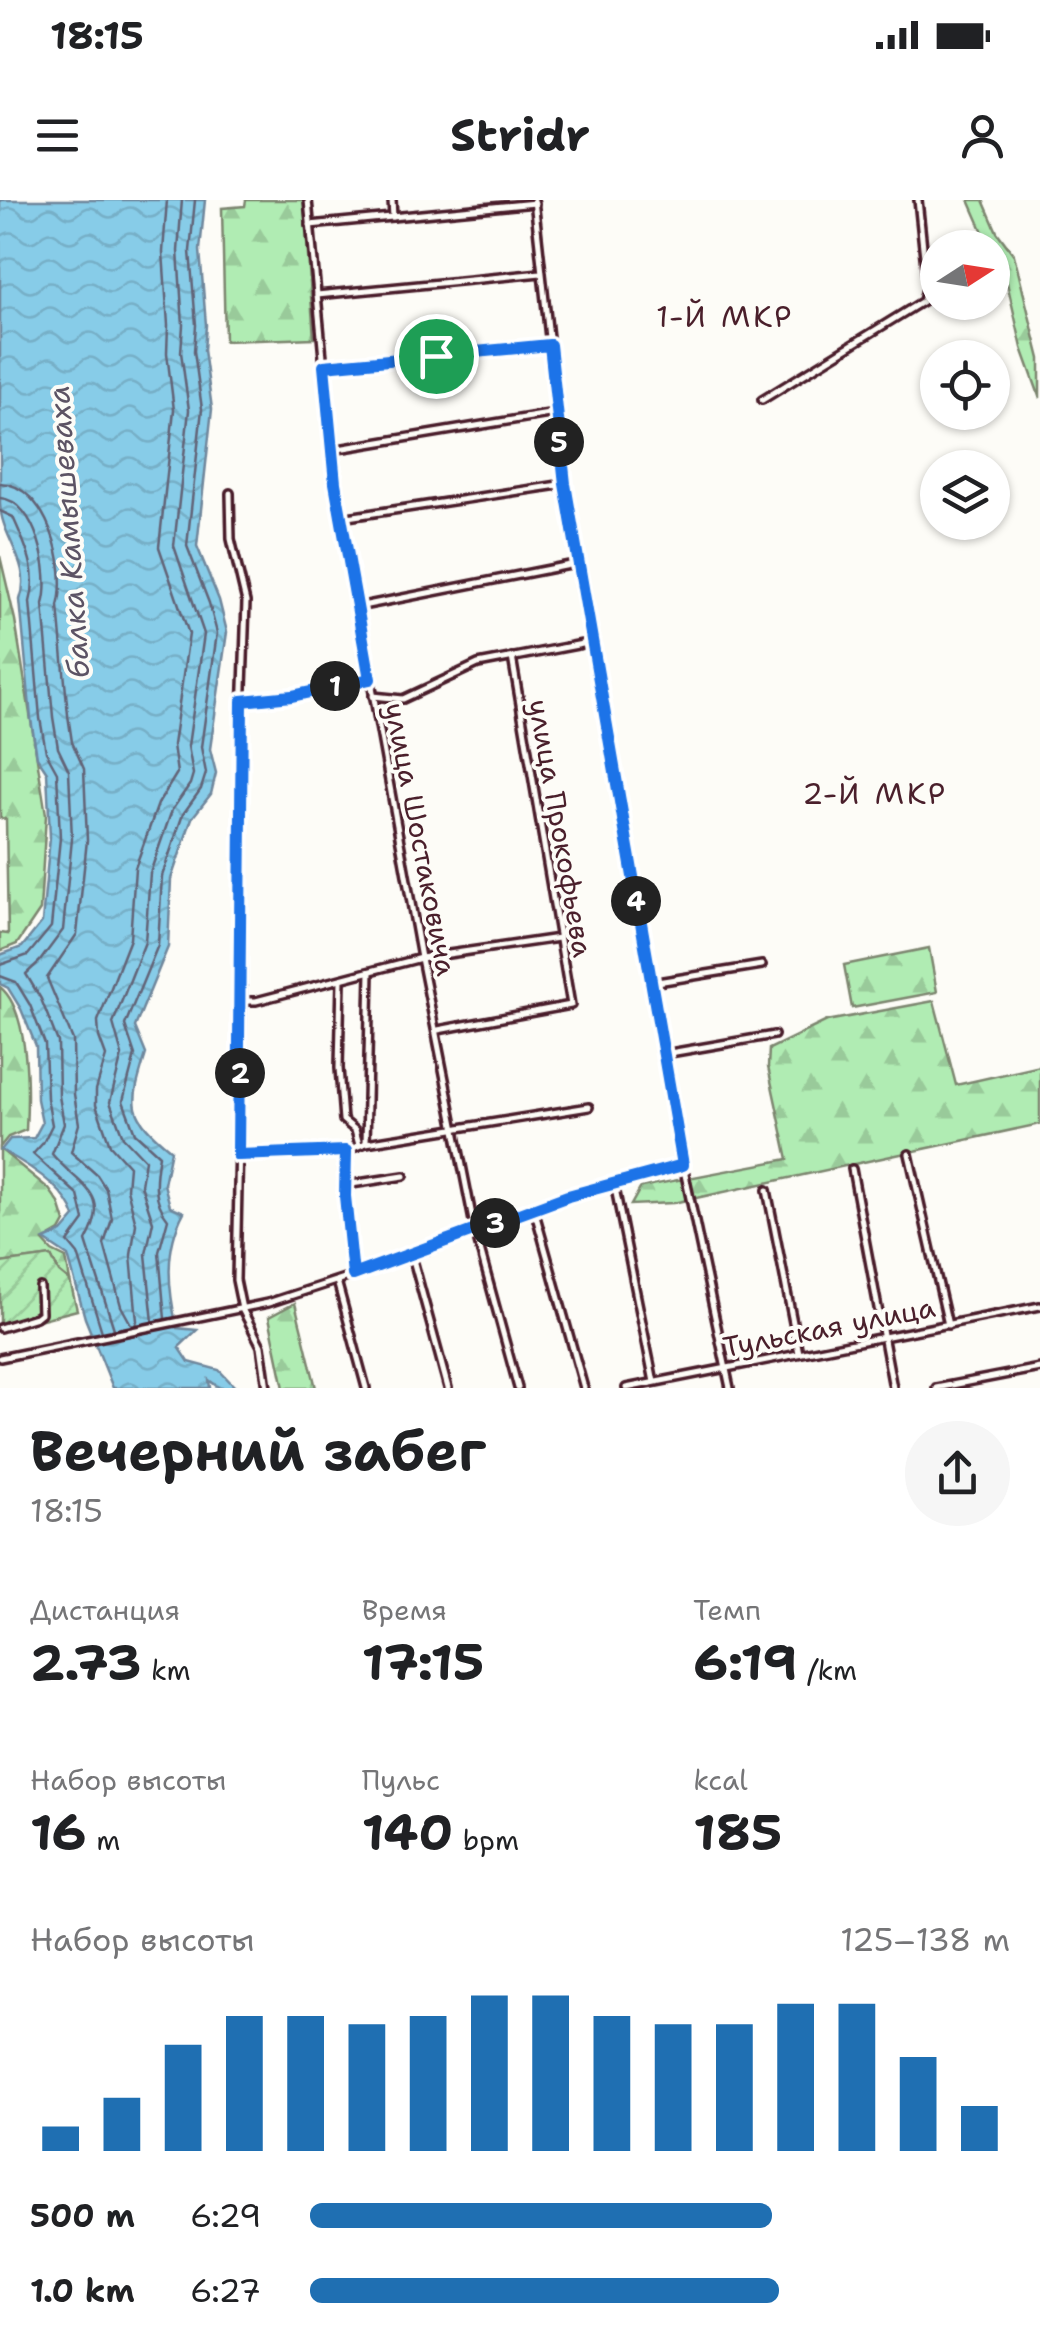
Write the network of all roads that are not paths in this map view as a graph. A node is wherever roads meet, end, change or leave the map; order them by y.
1 (308, 200) edge
2 (392, 200) edge
3 (918, 200) edge
4 (535, 202) edge
5 (394, 217) junction
6 (310, 225) junction
7 (541, 273) junction
8 (317, 295) junction
9 (550, 345) junction
10 (324, 366) junction
11 (762, 400) dead end
12 (555, 413) junction
13 (332, 450) junction
14 (565, 484) junction
15 (230, 493) dead end
16 (341, 518) junction
17 (580, 564) junction
18 (357, 606) junction
19 (593, 642) junction
20 (512, 657) junction
21 (370, 679) junction
22 (373, 696) junction
23 (242, 701) junction
24 (559, 938) junction
25 (421, 958) junction
26 (762, 965) dead end
27 (370, 972) junction
28 (340, 980) junction
29 (650, 983) junction
30 (242, 1001) junction
31 (438, 1030) junction
32 (774, 1035) dead end
33 (664, 1054) junction
34 (589, 1107) dead end
35 (456, 1128) junction
36 (362, 1145) junction
37 (346, 1151) junction
38 (909, 1154) dead end
39 (238, 1155) junction
40 (683, 1165) junction
41 (852, 1169) dead end
42 (404, 1176) dead end
43 (614, 1184) junction
44 (346, 1185) junction
45 (766, 1190) dead end
46 (534, 1209) junction
47 (474, 1230) junction
48 (413, 1258) junction
49 (353, 1275) junction
50 (338, 1284) junction
51 (40, 1287) dead end
52 (1040, 1306) edge
53 (242, 1309) junction
54 (948, 1325) junction
55 (0, 1328) edge
56 (883, 1336) junction
57 (799, 1352) junction
58 (0, 1358) edge
59 (726, 1367) junction
60 (1040, 1368) edge
61 (654, 1382) junction
62 (268, 1388) edge
63 (366, 1388) edge
64 (448, 1388) edge
65 (518, 1388) edge
66 (584, 1388) edge
67 (626, 1388) edge
68 (730, 1388) edge
69 (893, 1388) edge
70 (936, 1388) edge

1 - 6 street, улица Шостаковича
2 - 5 street
3 - 11 street
4 - 5 street
4 - 7 street
5 - 6 street
6 - 8 street, улица Шостаковича
7 - 8 street
7 - 9 street
8 - 10 street, улица Шостаковича
9 - 10 street
9 - 12 street
10 - 13 street, улица Шостаковича
12 - 13 street
12 - 14 street
13 - 16 street, улица Шостаковича
14 - 16 street
14 - 17 street
15 - 23 street
16 - 18 street, улица Шостаковича
17 - 18 street
17 - 19 street
18 - 21 street, улица Шостаковича
19 - 20 street
19 - 29 street
20 - 22 street
20 - 24 street, улица Прокофьева
21 - 22 street, улица Шостаковича
21 - 23 street
22 - 25 street, улица Шостаковича
23 - 30 street
24 - 25 street
24 - 31 street, улица Прокофьева
25 - 27 street
25 - 31 street, улица Шостаковича
26 - 29 street
27 - 28 street
27 - 36 street
28 - 30 street
28 - 36 street
29 - 33 street
30 - 39 street
31 - 35 street, улица Шостаковича
32 - 33 street
33 - 40 street
34 - 35 street
35 - 36 street
35 - 47 street, улица Шостаковича
36 - 37 street
37 - 39 street
37 - 44 street
38 - 54 street
39 - 53 street
40 - 43 street
40 - 59 street
41 - 56 street
42 - 44 street
43 - 46 street
43 - 61 street
44 - 49 street
45 - 57 street
46 - 47 street
46 - 66 street
47 - 48 street
47 - 65 street, улица Шостаковича
48 - 49 street
48 - 64 street
49 - 50 street
50 - 53 street
50 - 63 street
51 - 55 street
52 - 54 street, Тульская улица
53 - 58 street
53 - 62 street
54 - 56 street, Тульская улица
56 - 57 street, Тульская улица
56 - 69 street
57 - 59 street, Тульская улица
59 - 61 street, Тульская улица
59 - 68 street
60 - 70 street
61 - 67 street, Тульская улица

